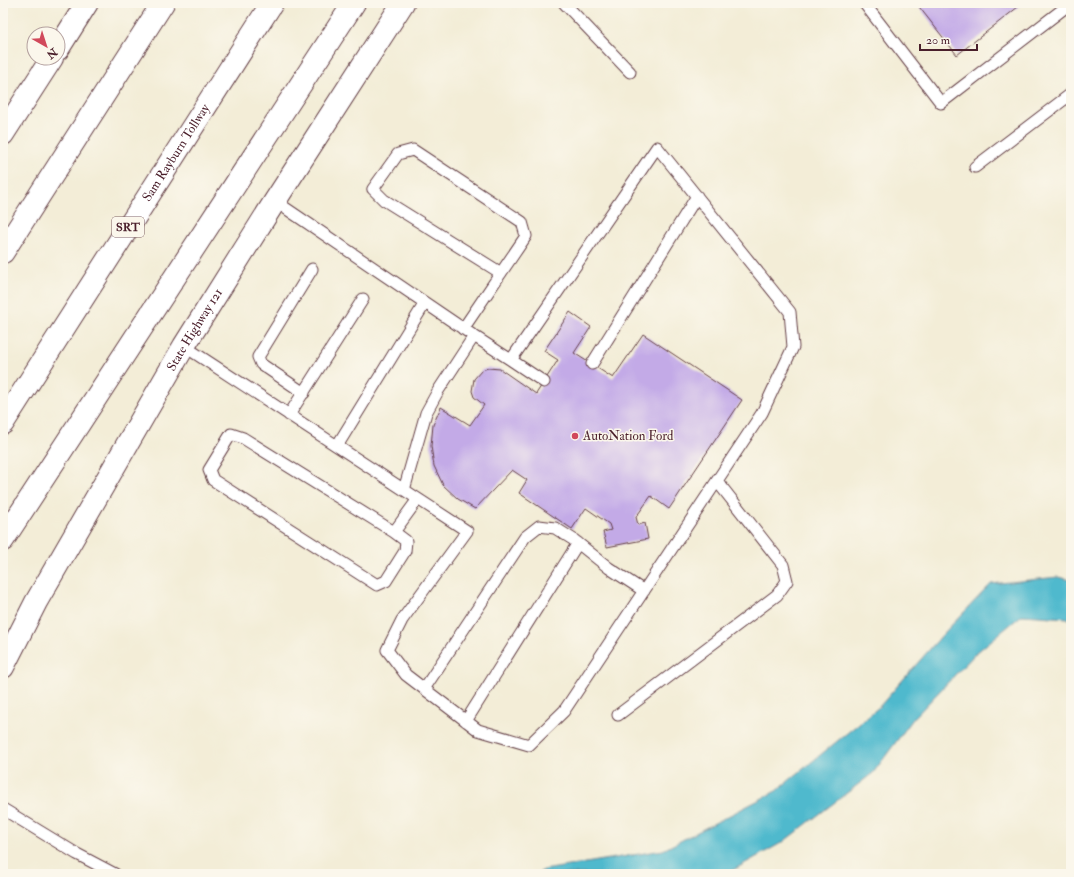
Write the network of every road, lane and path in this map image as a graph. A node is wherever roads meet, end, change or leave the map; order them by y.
1 (87, 3) edge
2 (163, 3) edge
3 (272, 3) edge
4 (275, 3) edge
5 (354, 3) edge
6 (404, 3) edge
7 (564, 3) edge
8 (864, 3) edge
9 (1071, 3) edge
10 (253, 31) junction
11 (66, 36) edge
12 (47, 66) edge
13 (630, 72) dead end
14 (1071, 94) edge
15 (3, 134) edge
16 (975, 167) dead end
17 (697, 196) junction
18 (275, 201) junction
19 (3, 252) edge
20 (312, 269) dead end
21 (501, 273) junction
22 (363, 299) dead end
23 (425, 303) junction
24 (463, 329) junction
25 (474, 336) junction
26 (184, 346) junction
27 (511, 360) junction
28 (592, 364) dead end
29 (544, 382) dead end
30 (304, 393) junction
31 (289, 415) junction
32 (3, 423) edge
33 (337, 446) junction
34 (717, 481) junction
35 (404, 490) junction
36 (418, 499) junction
37 (9, 527) edge
38 (394, 532) junction
39 (3, 540) edge
40 (578, 543) junction
41 (644, 591) junction
42 (3, 667) edge
43 (424, 689) junction
44 (618, 715) dead end
45 (466, 721) junction
46 (3, 809) edge
47 (115, 874) edge

1 - 11 main road
2 - 19 main road
3 - 10 main road, Sam Rayburn Tollway / SRT
4 - 10 main road
5 - 37 main road
6 - 18 main road, State Highway 121
7 - 13 lane
8 - 9 lane
10 - 32 main road, Sam Rayburn Tollway / SRT
12 - 15 main road
14 - 16 lane
17 - 27 lane
17 - 28 lane
17 - 34 lane
18 - 23 lane
18 - 26 main road, State Highway 121
20 - 30 lane
21 - 21 lane
21 - 24 lane
22 - 30 lane
23 - 24 lane
23 - 33 lane
24 - 25 lane
25 - 27 lane
25 - 35 lane
26 - 31 lane
26 - 42 main road, State Highway 121
27 - 29 lane
30 - 31 lane
31 - 33 lane
33 - 35 lane
34 - 41 lane
34 - 44 lane
35 - 36 lane
36 - 38 lane
36 - 43 lane
37 - 39 main road
38 - 38 lane
40 - 41 lane
40 - 43 lane
40 - 45 lane
41 - 45 lane
43 - 45 lane
46 - 47 lane

